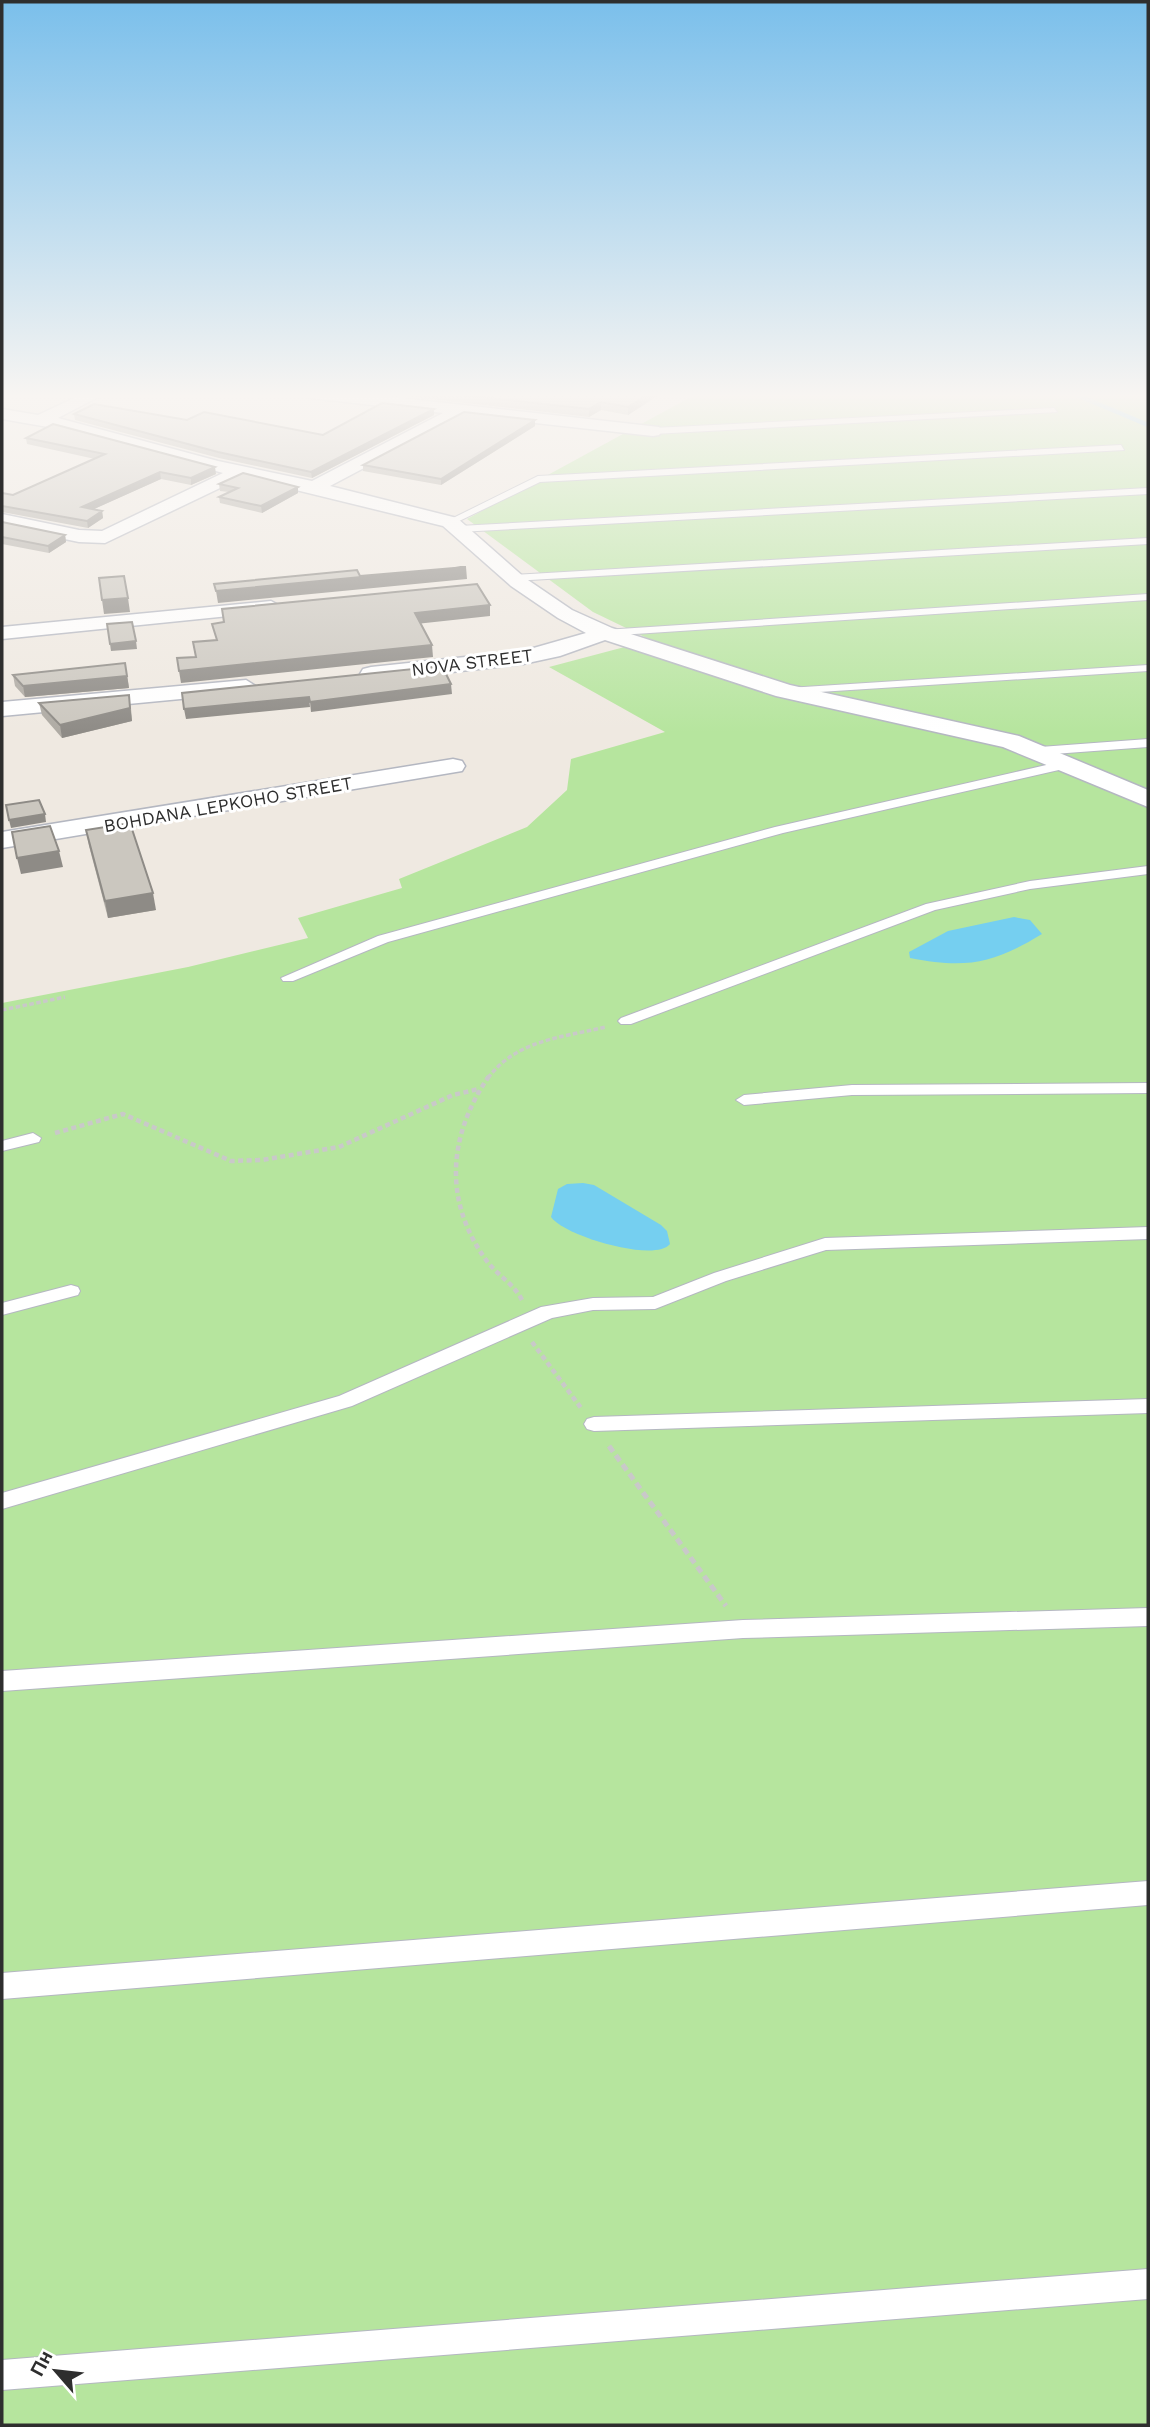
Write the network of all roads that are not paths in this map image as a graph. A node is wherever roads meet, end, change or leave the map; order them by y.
1 (169, 506) edge
2 (384, 506) edge
3 (490, 506) edge
4 (846, 506) edge
5 (2, 520) edge
6 (455, 526) junction
7 (1148, 541) edge
8 (516, 580) junction
9 (491, 585) dead end
10 (1148, 597) edge
11 (287, 605) edge
12 (2, 633) edge
13 (604, 633) junction
14 (1148, 668) edge
15 (355, 676) edge
16 (273, 685) edge
17 (784, 691) junction
18 (2, 709) edge
19 (1148, 743) edge
20 (1040, 751) junction
21 (1068, 764) junction
22 (453, 766) dead end
23 (1148, 799) edge
24 (2, 840) edge
25 (1148, 870) edge
26 (288, 978) dead end
27 (626, 1021) dead end
28 (1148, 1088) edge
29 (744, 1100) dead end
30 (33, 1138) road end
31 (2, 1146) edge
32 (1148, 1233) edge
33 (71, 1291) dead end
34 (2, 1309) edge
35 (1148, 1406) edge
36 (594, 1424) dead end
37 (2, 1501) edge
38 (1148, 1617) edge
39 (2, 1681) edge
40 (1148, 1893) edge
41 (2, 1986) edge
42 (1148, 2284) edge
43 (2, 2375) edge

1 - 5 street
2 - 6 street
3 - 6 lane
4 - 6 lane
6 - 8 street
7 - 8 lane
8 - 9 street
8 - 13 street
10 - 13 lane
11 - 12 street
13 - 15 street, NOVA STREET
13 - 17 street
14 - 17 lane
16 - 18 street
17 - 20 street
19 - 20 lane
20 - 21 street
21 - 23 street
21 - 26 lane
22 - 24 street, BOHDANA LEPKOHO STREET
25 - 27 lane
28 - 29 lane
30 - 31 lane
32 - 37 lane
33 - 34 lane
35 - 36 lane
38 - 39 lane
40 - 41 lane
42 - 43 lane

